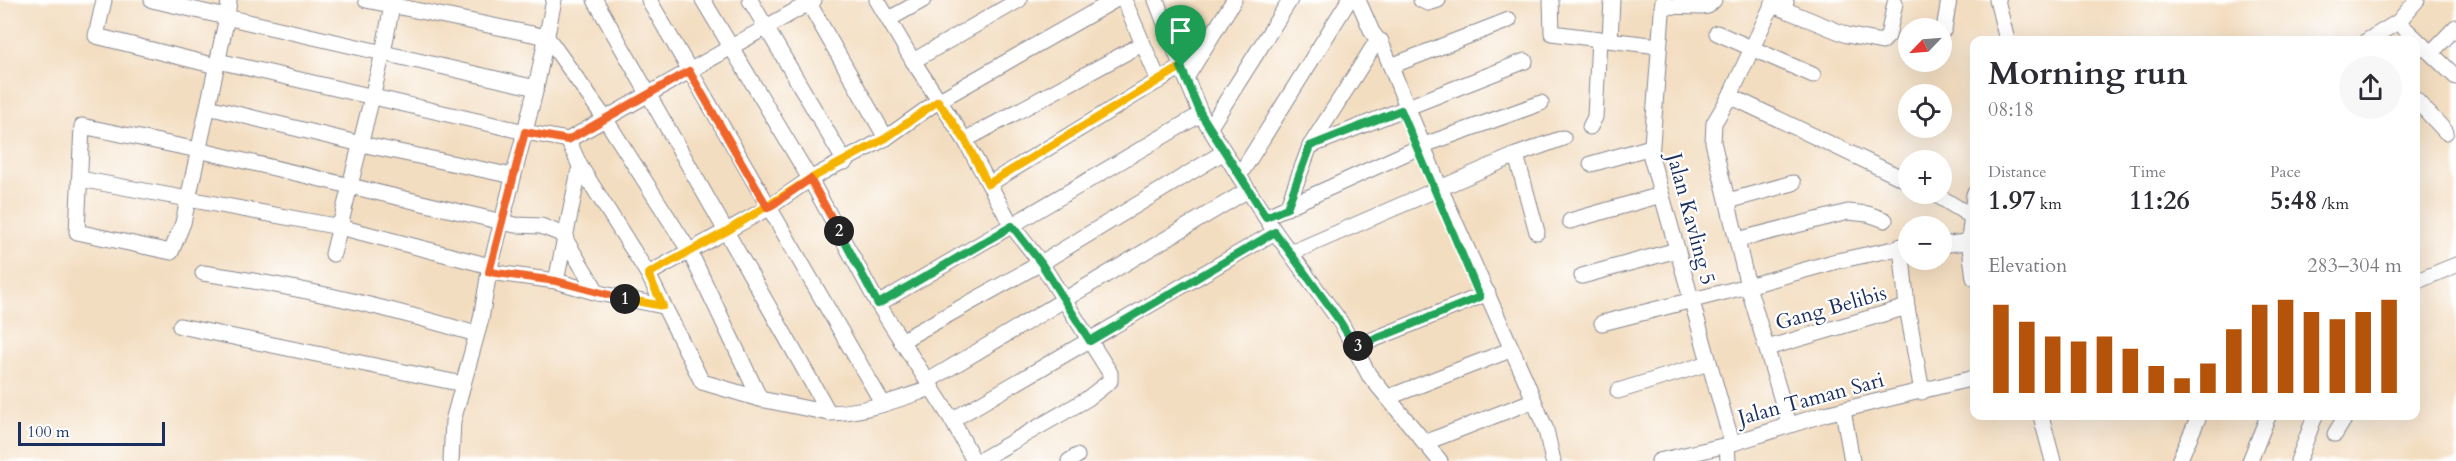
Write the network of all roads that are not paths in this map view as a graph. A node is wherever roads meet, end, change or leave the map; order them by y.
1 (104, 0) edge
2 (153, 0) edge
3 (229, 0) edge
4 (366, 0) edge
5 (554, 0) edge
6 (595, 0) edge
7 (649, 0) edge
8 (703, 0) edge
9 (750, 0) edge
10 (877, 0) edge
11 (923, 0) edge
12 (1018, 0) edge
13 (1115, 0) edge
14 (1124, 0) edge
15 (1156, 0) edge
16 (1234, 0) edge
17 (1290, 0) edge
18 (1349, 0) edge
19 (1358, 0) edge
20 (1421, 0) edge
21 (1438, 0) edge
22 (1551, 0) edge
23 (1612, 0) edge
24 (1714, 0) edge
25 (1949, 0) edge
26 (1997, 0) edge
27 (2417, 0) edge
28 (810, 1) edge
29 (393, 3) edge
30 (1663, 3) edge
31 (1776, 3) edge
32 (1895, 3) dead end
33 (227, 17) junction
34 (1946, 18) edge
35 (889, 19) junction
36 (1509, 20) dead end
37 (2398, 22) junction
38 (2456, 27) edge
39 (766, 28) junction
40 (1717, 33) dead end
41 (2006, 36) edge
42 (2375, 36) edge
43 (2413, 36) edge
44 (547, 37) junction
45 (1376, 39) junction
46 (1605, 39) junction
47 (2420, 43) edge
48 (1142, 44) junction
49 (1659, 46) junction
50 (732, 47) junction
51 (1754, 49) junction
52 (383, 53) junction
53 (2431, 53) junction
54 (1526, 61) dead end
55 (913, 62) junction
56 (217, 64) junction
57 (1391, 66) junction
58 (689, 71) junction
59 (1183, 73) junction
60 (1813, 75) dead end
61 (2456, 77) edge
62 (1159, 81) junction
63 (536, 88) junction
64 (650, 94) junction
65 (1730, 96) junction
66 (371, 98) junction
67 (938, 101) junction
68 (1541, 103) dead end
69 (2420, 104) edge
70 (208, 107) junction
71 (1404, 108) junction
72 (606, 120) junction
73 (1205, 121) junction
74 (1590, 128) dead end
75 (525, 132) junction
76 (2446, 132) dead end
77 (886, 138) junction
78 (1563, 138) dead end
79 (568, 140) junction
80 (965, 140) junction
81 (360, 144) junction
82 (1310, 146) junction
83 (1420, 147) junction
84 (1651, 147) junction
85 (198, 150) junction
86 (1224, 152) junction
87 (1516, 155) junction
88 (845, 162) junction
89 (1591, 164) dead end
90 (580, 166) junction
91 (513, 176) junction
92 (1239, 176) junction
93 (1898, 176) edge
94 (80, 179) junction
95 (810, 179) junction
96 (1793, 183) dead end
97 (988, 184) junction
98 (350, 186) junction
99 (1437, 189) junction
100 (1248, 190) junction
101 (1661, 195) junction
102 (188, 198) junction
103 (1728, 201) junction
104 (1951, 204) edge
105 (768, 208) junction
106 (1287, 208) junction
107 (1970, 215) edge
108 (1266, 217) junction
109 (1885, 220) dead end
110 (1570, 221) dead end
111 (502, 222) junction
112 (1012, 226) junction
113 (340, 227) junction
114 (727, 231) junction
115 (1275, 232) junction
116 (1537, 232) dead end
117 (565, 239) junction
118 (1737, 240) junction
119 (1970, 241) edge
120 (1952, 244) edge
121 (1898, 248) edge
122 (1677, 250) junction
123 (690, 252) junction
124 (1291, 253) junction
125 (333, 254) dead end
126 (1041, 263) junction
127 (2456, 265) edge
128 (490, 269) junction
129 (1906, 270) edge
130 (203, 273) dead end
131 (648, 274) junction
132 (1582, 276) dead end
133 (2420, 280) edge
134 (556, 281) junction
135 (1748, 286) junction
136 (598, 293) junction
137 (1484, 295) junction
138 (1065, 301) junction
139 (1691, 301) junction
140 (878, 304) junction
141 (663, 306) junction
142 (1907, 308) junction
143 (1602, 323) dead end
144 (1498, 325) junction
145 (180, 326) dead end
146 (476, 334) junction
147 (901, 341) junction
148 (1090, 341) junction
149 (1355, 347) junction
150 (1767, 348) junction
151 (1505, 352) junction
152 (1709, 363) junction
153 (1970, 379) edge
154 (1523, 382) junction
155 (463, 384) junction
156 (930, 385) junction
157 (1618, 391) dead end
158 (1922, 392) junction
159 (1389, 397) junction
160 (760, 399) junction
161 (1527, 403) junction
162 (883, 404) junction
163 (1843, 410) junction
164 (829, 413) junction
165 (952, 420) junction
166 (2042, 420) edge
167 (2197, 420) edge
168 (2266, 420) edge
169 (2313, 420) edge
170 (2344, 420) edge
171 (1789, 424) junction
172 (2335, 434) dead end
173 (1547, 441) junction
174 (1424, 443) junction
175 (1729, 444) junction
176 (451, 461) edge
177 (974, 461) edge
178 (979, 461) edge
179 (1440, 461) edge
180 (1553, 461) edge
181 (1659, 461) edge
182 (1728, 461) edge
183 (1852, 461) edge
184 (2053, 461) edge
185 (2179, 461) edge
186 (2250, 461) edge
187 (2298, 461) edge

1 - 56 street
2 - 33 street
3 - 33 street
4 - 29 street
5 - 44 street
6 - 64 street
7 - 58 street
8 - 50 street
9 - 39 street
10 - 35 street
11 - 35 street
12 - 55 street
13 - 67 street
14 - 48 street
15 - 59 street
16 - 59 street
17 - 73 street
18 - 92 street
19 - 45 street
20 - 21 street
22 - 46 street
23 - 46 street
24 - 30 street
25 - 34 street
26 - 41 street
27 - 37 street
28 - 39 street
28 - 77 street
29 - 44 street
29 - 52 street
30 - 49 street, Jalan Kavling 5
31 - 32 street
31 - 51 street
33 - 52 street
33 - 56 street
35 - 55 street
36 - 57 street
37 - 42 street
37 - 43 street
38 - 53 street
39 - 50 street
39 - 88 street
40 - 51 street
44 - 63 street
44 - 72 street
45 - 57 street
45 - 71 street
45 - 82 street
46 - 49 street
46 - 74 street
47 - 53 street
48 - 62 street
48 - 80 street
49 - 84 street, Jalan Kavling 5
50 - 58 street
50 - 95 street
51 - 60 street
51 - 65 street
52 - 63 street
52 - 66 street
53 - 61 street
54 - 71 street
55 - 67 street
56 - 66 street
56 - 70 street
57 - 71 street
58 - 64 street
58 - 105 street
59 - 62 street
59 - 73 street
62 - 97 street
63 - 75 street
64 - 72 street
64 - 114 street
65 - 93 street
65 - 103 street
66 - 75 street
66 - 81 street
67 - 77 street
67 - 80 street
68 - 83 street
69 - 76 street
70 - 81 street
70 - 85 street
71 - 82 street
71 - 83 street
72 - 79 street
72 - 123 street
73 - 86 street
73 - 112 street
75 - 79 street
75 - 91 street
77 - 88 street
78 - 87 street
79 - 90 street
80 - 97 street
81 - 91 street
81 - 98 street
82 - 106 street
83 - 99 street
83 - 106 street
84 - 89 street
84 - 101 street, Jalan Kavling 5
85 - 94 street
85 - 98 street
85 - 102 street
86 - 92 street
86 - 126 street
87 - 99 street
87 - 116 street
88 - 95 street
90 - 117 street
90 - 131 street
91 - 111 street
92 - 100 street
94 - 102 street
94 - 102 street
95 - 105 street
95 - 140 street
96 - 103 street
97 - 112 street
98 - 111 street
98 - 113 street
99 - 124 street
99 - 137 street
100 - 108 street
100 - 138 street
101 - 110 street
101 - 122 street, Jalan Kavling 5
102 - 113 street
103 - 118 street
104 - 107 street
105 - 114 street
105 - 162 street
106 - 108 street
108 - 115 street
109 - 118 street
111 - 117 street
111 - 128 street
112 - 126 street
112 - 140 street
113 - 125 street
113 - 128 street
114 - 123 street
114 - 164 street
115 - 124 street
115 - 148 street
117 - 134 street
117 - 136 street
118 - 135 street
119 - 120 street
121 - 135 street
122 - 132 street
122 - 139 street, Jalan Kavling 5
123 - 131 street
123 - 160 street
124 - 149 street
126 - 138 street
126 - 147 street
127 - 133 street
128 - 134 street
128 - 146 street
129 - 142 street
130 - 146 street
131 - 141 street
134 - 136 street
135 - 139 street
135 - 150 street
136 - 141 street
137 - 144 street
137 - 149 street
138 - 148 street
138 - 156 street
139 - 143 street
139 - 152 street, Jalan Kavling 5
140 - 147 street
141 - 160 street
142 - 150 street, Gang Belibis
142 - 158 street
144 - 151 street
144 - 154 street
145 - 155 street
146 - 155 street
147 - 156 street
148 - 165 street
148 - 178 street
149 - 159 street
150 - 171 street
151 - 154 street
151 - 159 street
152 - 157 street
152 - 175 street, Jalan Kavling 5
153 - 158 street, Jalan Taman Sari
154 - 161 street
154 - 173 street
155 - 176 street
156 - 162 street
156 - 165 street
158 - 163 street, Jalan Taman Sari
159 - 174 street
160 - 164 street
161 - 173 street
161 - 174 street
162 - 164 street
163 - 171 street, Jalan Taman Sari
163 - 183 street
165 - 177 street
166 - 184 street
167 - 185 street
168 - 186 street
169 - 187 street
170 - 172 street
171 - 175 street, Jalan Taman Sari
173 - 180 street
174 - 179 street
175 - 181 street, Jalan Taman Sari
175 - 182 street, Jalan Kavling 5

